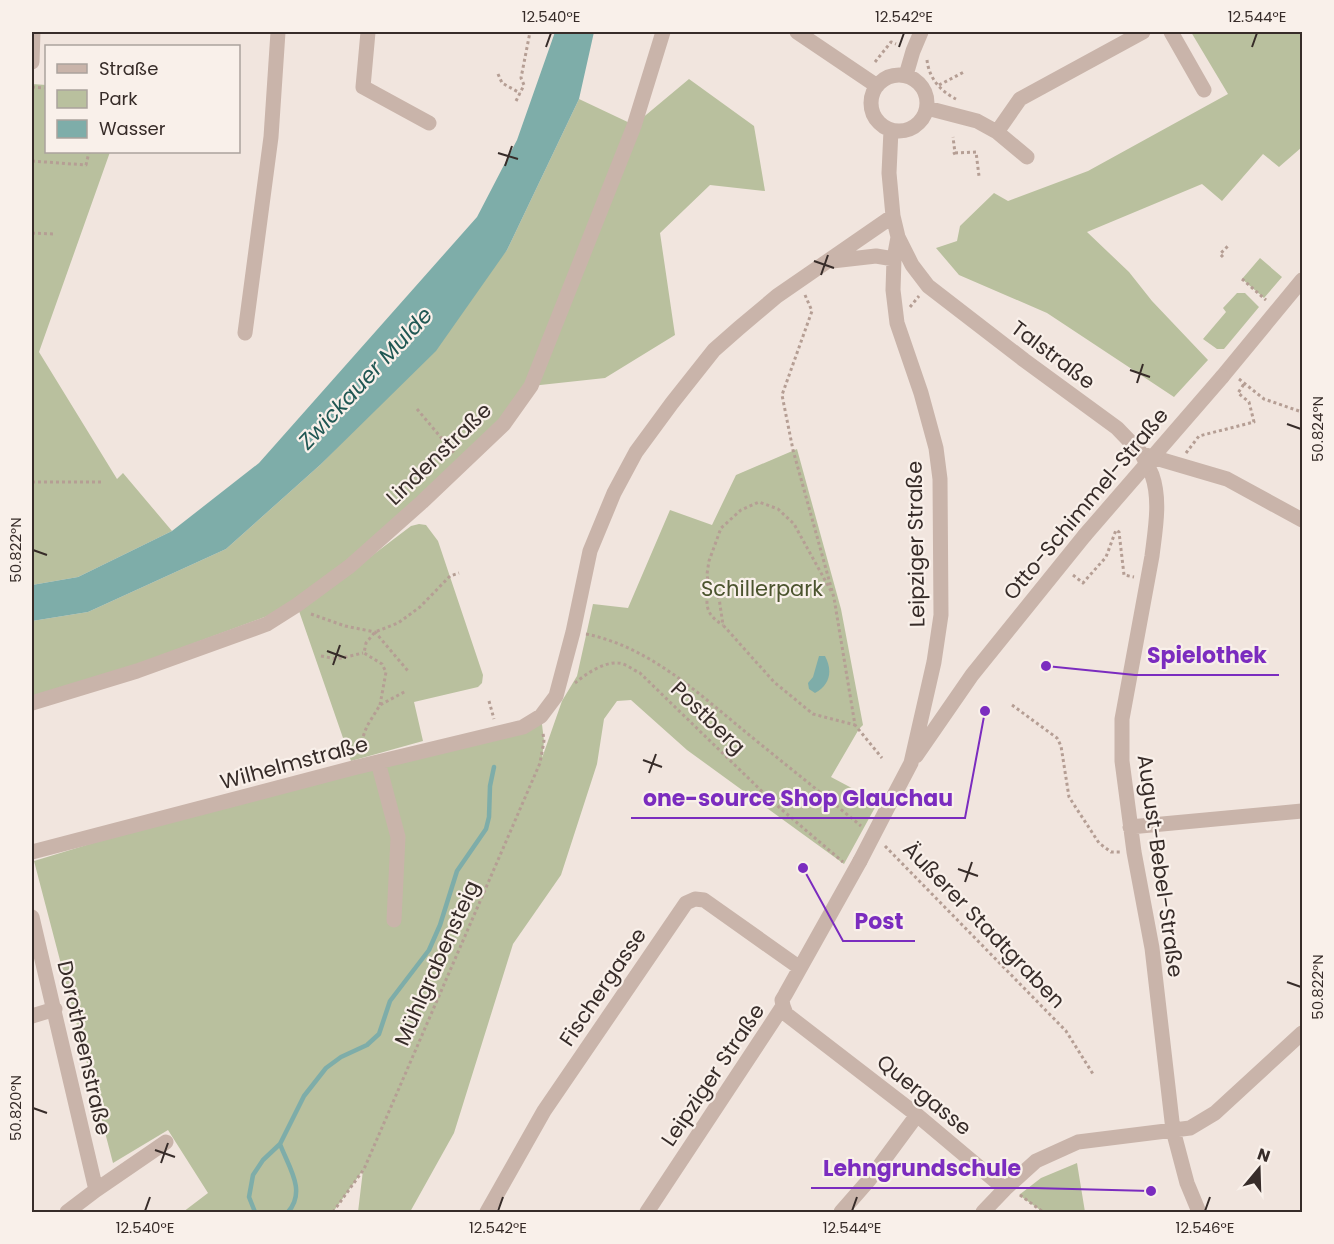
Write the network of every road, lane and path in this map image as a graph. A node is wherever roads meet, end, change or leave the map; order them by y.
1 (33, 32) edge
2 (278, 32) edge
3 (368, 32) edge
4 (530, 32) edge
5 (663, 32) edge
6 (797, 32) edge
7 (921, 32) edge
8 (1143, 32) edge
9 (1171, 32) edge
10 (896, 44) dead end
11 (927, 56) dead end
12 (32, 62) edge
13 (875, 62) dead end
14 (964, 72) dead end
15 (498, 74) dead end
16 (906, 75) junction
17 (877, 86) junction
18 (938, 86) junction
19 (1204, 90) dead end
20 (520, 93) junction
21 (960, 100) dead end
22 (516, 101) dead end
23 (927, 108) junction
24 (429, 123) dead end
25 (891, 130) junction
26 (997, 132) junction
27 (953, 136) dead end
28 (89, 153) edge
29 (1027, 157) dead end
30 (32, 161) edge
31 (979, 176) dead end
32 (893, 216) junction
33 (32, 232) edge
34 (55, 234) dead end
35 (898, 237) junction
36 (1228, 246) dead end
37 (1223, 258) dead end
38 (894, 260) junction
39 (826, 262) junction
40 (1242, 279) dead end
41 (1302, 280) edge
42 (799, 282) junction
43 (928, 286) junction
44 (1277, 309) junction
45 (897, 322) junction
46 (245, 333) dead end
47 (1225, 373) junction
48 (1244, 384) junction
49 (417, 409) dead end
50 (1302, 412) edge
51 (1142, 454) junction
52 (463, 463) junction
53 (1177, 463) junction
54 (32, 482) edge
55 (104, 482) dead end
56 (1302, 520) edge
57 (459, 573) dead end
58 (1136, 578) dead end
59 (1087, 580) dead end
60 (709, 589) junction
61 (834, 598) junction
62 (300, 603) junction
63 (723, 625) junction
64 (375, 632) junction
65 (573, 632) junction
66 (364, 653) junction
67 (321, 656) dead end
68 (408, 671) dead end
69 (406, 691) dead end
70 (556, 696) junction
71 (32, 703) edge
72 (380, 705) junction
73 (1012, 705) dead end
74 (541, 716) junction
75 (855, 725) junction
76 (882, 758) dead end
77 (378, 762) junction
78 (911, 763) junction
79 (360, 766) junction
80 (1302, 812) edge
81 (1130, 827) junction
82 (865, 829) dead end
83 (884, 844) dead end
84 (32, 852) edge
85 (1134, 852) junction
86 (857, 867) junction
87 (32, 916) edge
88 (394, 920) dead end
89 (800, 968) junction
90 (783, 1006) junction
91 (55, 1009) junction
92 (32, 1016) edge
93 (1302, 1033) edge
94 (1093, 1074) dead end
95 (917, 1115) junction
96 (1173, 1130) junction
97 (166, 1142) dead end
98 (1005, 1189) junction
99 (96, 1190) junction
100 (67, 1212) edge
101 (333, 1212) edge
102 (487, 1212) edge
103 (647, 1212) edge
104 (841, 1212) edge
105 (983, 1212) edge
106 (1043, 1212) edge
107 (1200, 1212) edge

1 - 12 street
2 - 46 street
3 - 24 street
4 - 20 path
5 - 52 street, Lindenstraße
6 - 17 street
7 - 16 street
8 - 26 street
9 - 19 street
10 - 13 path
11 - 18 path
14 - 18 path
15 - 20 path
16 - 17 street
16 - 23 street
17 - 25 street
18 - 21 path
20 - 22 path
23 - 25 street
23 - 26 street
25 - 32 street, Talstraße
26 - 29 street
27 - 31 path
28 - 30 path
32 - 35 street, Talstraße
32 - 39 street
33 - 34 path
35 - 38 street, Leipziger Straße
35 - 43 street, Talstraße
36 - 37 path
38 - 39 street
38 - 45 street, Leipziger Straße
39 - 42 street
40 - 44 path
41 - 44 street, Otto-Schimmel-Straße
42 - 61 path
42 - 65 street
43 - 45 path
43 - 51 street, Talstraße
44 - 47 street, Otto-Schimmel-Straße
45 - 78 street, Leipziger Straße
47 - 48 path
47 - 78 street, Otto-Schimmel-Straße, bridge
48 - 50 path
48 - 53 path
49 - 52 path
51 - 53 street
51 - 81 street, August-Bebel-Straße
52 - 62 street, Lindenstraße
53 - 56 street
54 - 55 path
57 - 64 path
58 - 59 path
60 - 61 path
60 - 63 path
60 - 63 path
61 - 75 path
62 - 64 path
62 - 71 street, Lindenstraße
63 - 75 path
64 - 66 path
64 - 68 path
65 - 70 street
65 - 82 path
66 - 67 path
66 - 72 path
69 - 72 path
70 - 74 street, Wilhelmstraße
70 - 86 path, Postberg
72 - 79 path
73 - 85 path
74 - 77 street, Wilhelmstraße
74 - 101 path, Mühlgrabensteig
75 - 76 path
77 - 79 street, Wilhelmstraße
77 - 88 street
78 - 86 street, Leipziger Straße, bridge
79 - 84 street, Wilhelmstraße
80 - 81 street
81 - 85 street, August-Bebel-Straße
83 - 94 path, Äußerer Stadtgraben
85 - 96 street, August-Bebel-Straße
86 - 89 street, Leipziger Straße
87 - 91 street, Dorotheenstraße
89 - 90 street, Leipziger Straße
89 - 102 street, Fischergasse
90 - 95 street, Quergasse
90 - 103 street, Leipziger Straße
91 - 92 street
91 - 99 street, Dorotheenstraße
93 - 96 street
95 - 98 street, Quergasse
95 - 104 street
96 - 98 street
96 - 107 street, August-Bebel-Straße
97 - 99 street
98 - 105 street
98 - 106 path
99 - 100 street

